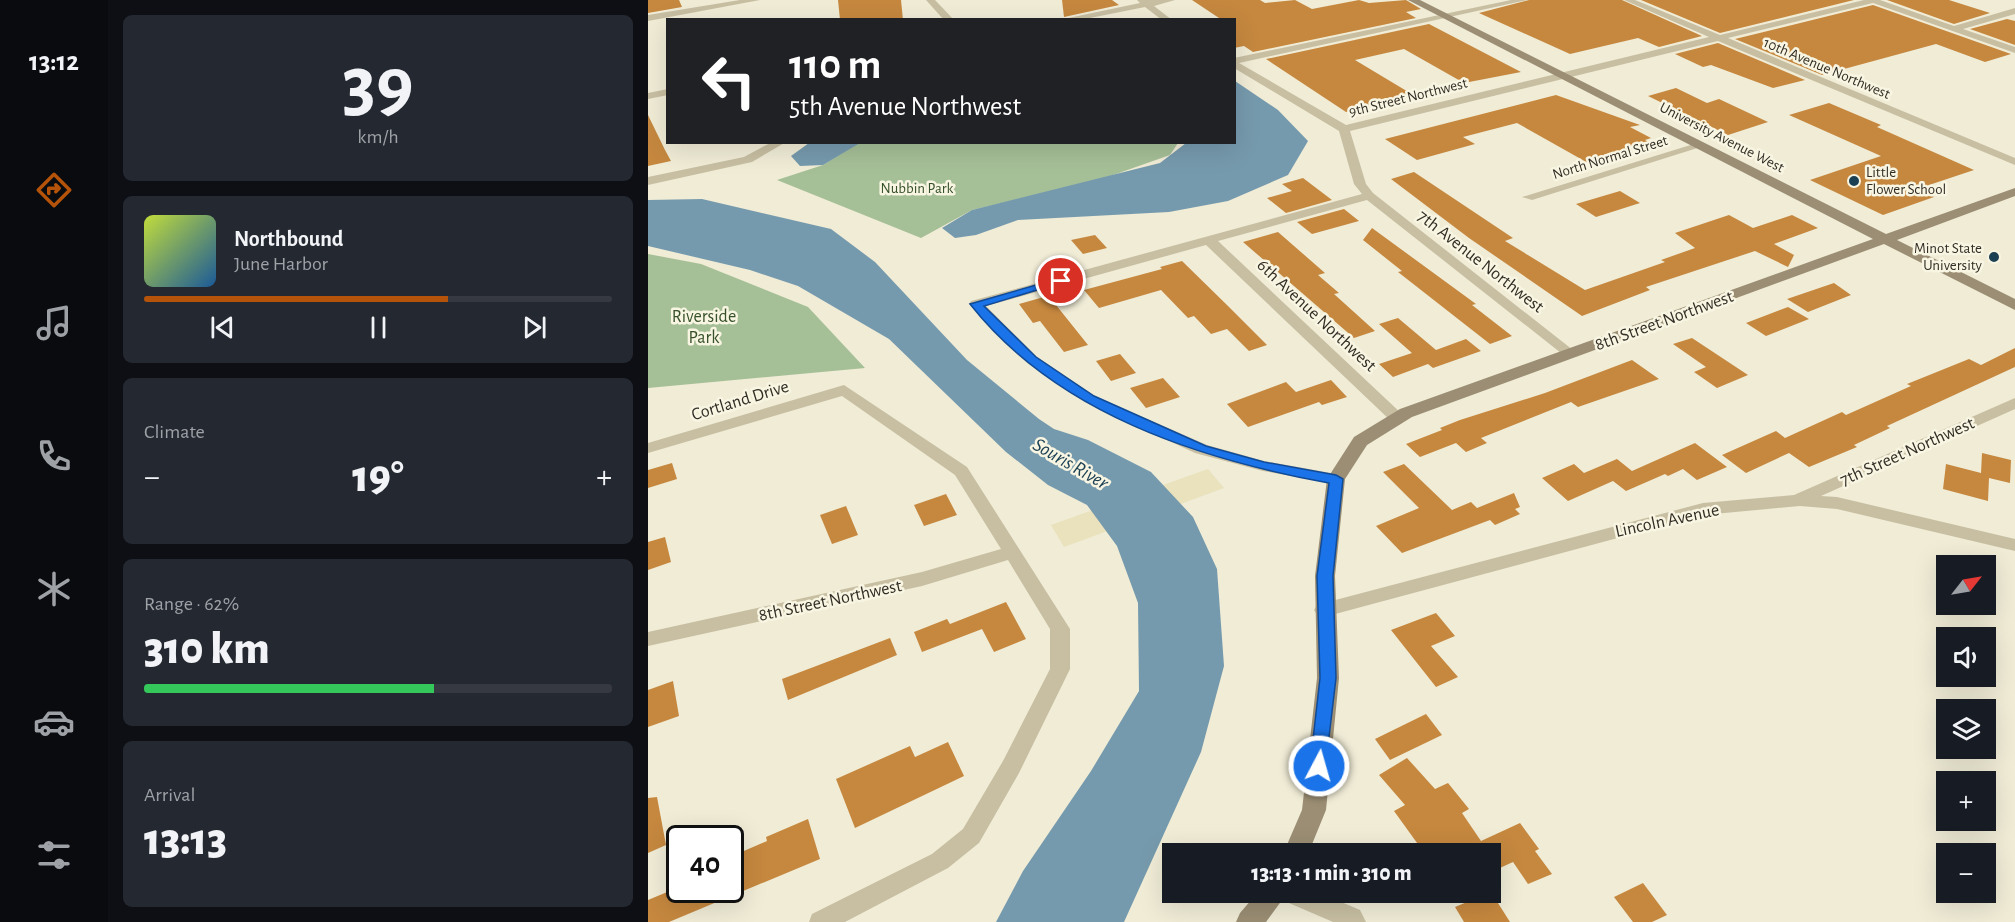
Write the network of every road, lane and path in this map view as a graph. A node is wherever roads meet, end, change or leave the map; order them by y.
1 (756, 0) edge
2 (930, 0) edge
3 (1171, 0) edge
4 (1413, 0) edge
5 (1523, 0) edge
6 (1628, 0) edge
7 (1874, 0) edge
8 (1144, 2) edge
9 (715, 3) edge
10 (2015, 11) edge
11 (1446, 16) junction
12 (648, 18) edge
13 (723, 18) edge
14 (948, 18) edge
15 (1072, 18) edge
16 (1165, 18) edge
17 (1955, 28) junction
18 (1717, 38) junction
19 (2015, 50) edge
20 (1236, 62) edge
21 (1236, 63) edge
22 (1563, 76) junction
23 (666, 92) edge
24 (648, 96) edge
25 (1344, 129) junction
26 (777, 144) edge
27 (1701, 146) junction
28 (2015, 162) edge
29 (648, 181) edge
30 (2015, 192) edge
31 (1368, 196) junction
32 (1528, 197) dead end
33 (1887, 239) junction
34 (1210, 241) junction
35 (2015, 304) edge
36 (1571, 354) junction
37 (2015, 403) edge
38 (1397, 418) junction
39 (648, 448) edge
40 (1336, 479) junction
41 (1800, 500) junction
42 (2015, 545) edge
43 (1010, 553) junction
44 (1324, 610) junction
45 (648, 639) edge
46 (1299, 843) edge
47 (1265, 903) edge
48 (1316, 903) edge
49 (821, 922) edge
50 (1249, 922) edge
51 (1354, 922) edge

1 - 9 street
2 - 14 street
3 - 8 street
4 - 11 street, University Avenue West
5 - 11 street
6 - 18 street, 10th Avenue Northwest
7 - 17 street
7 - 18 street, 9th Street Northwest
8 - 15 street
8 - 16 street
9 - 12 street
9 - 13 street
10 - 17 street
11 - 20 street
11 - 22 street, University Avenue West
17 - 19 street
18 - 22 street, 9th Street Northwest
18 - 28 street, 10th Avenue Northwest
21 - 25 street
22 - 25 street, 9th Street Northwest
22 - 27 street, University Avenue West
23 - 24 street
25 - 31 street, 9th Street Northwest
26 - 29 street
27 - 32 street, North Normal Street
27 - 33 street, University Avenue West
30 - 33 street, 8th Street Northwest
31 - 34 street
31 - 36 street, 7th Avenue Northwest
33 - 35 street, University Avenue West
33 - 36 street, 8th Street Northwest
34 - 38 street, 6th Avenue Northwest
34 - 40 street
36 - 38 street, 8th Street Northwest
37 - 41 street, 7th Street Northwest
38 - 40 street, 8th Street Northwest
39 - 43 street, Cortland Drive
40 - 44 street
41 - 42 street, Lincoln Avenue
41 - 44 street, Lincoln Avenue
43 - 45 street, 8th Street Northwest
43 - 49 street
44 - 46 street
47 - 50 street
48 - 51 street

